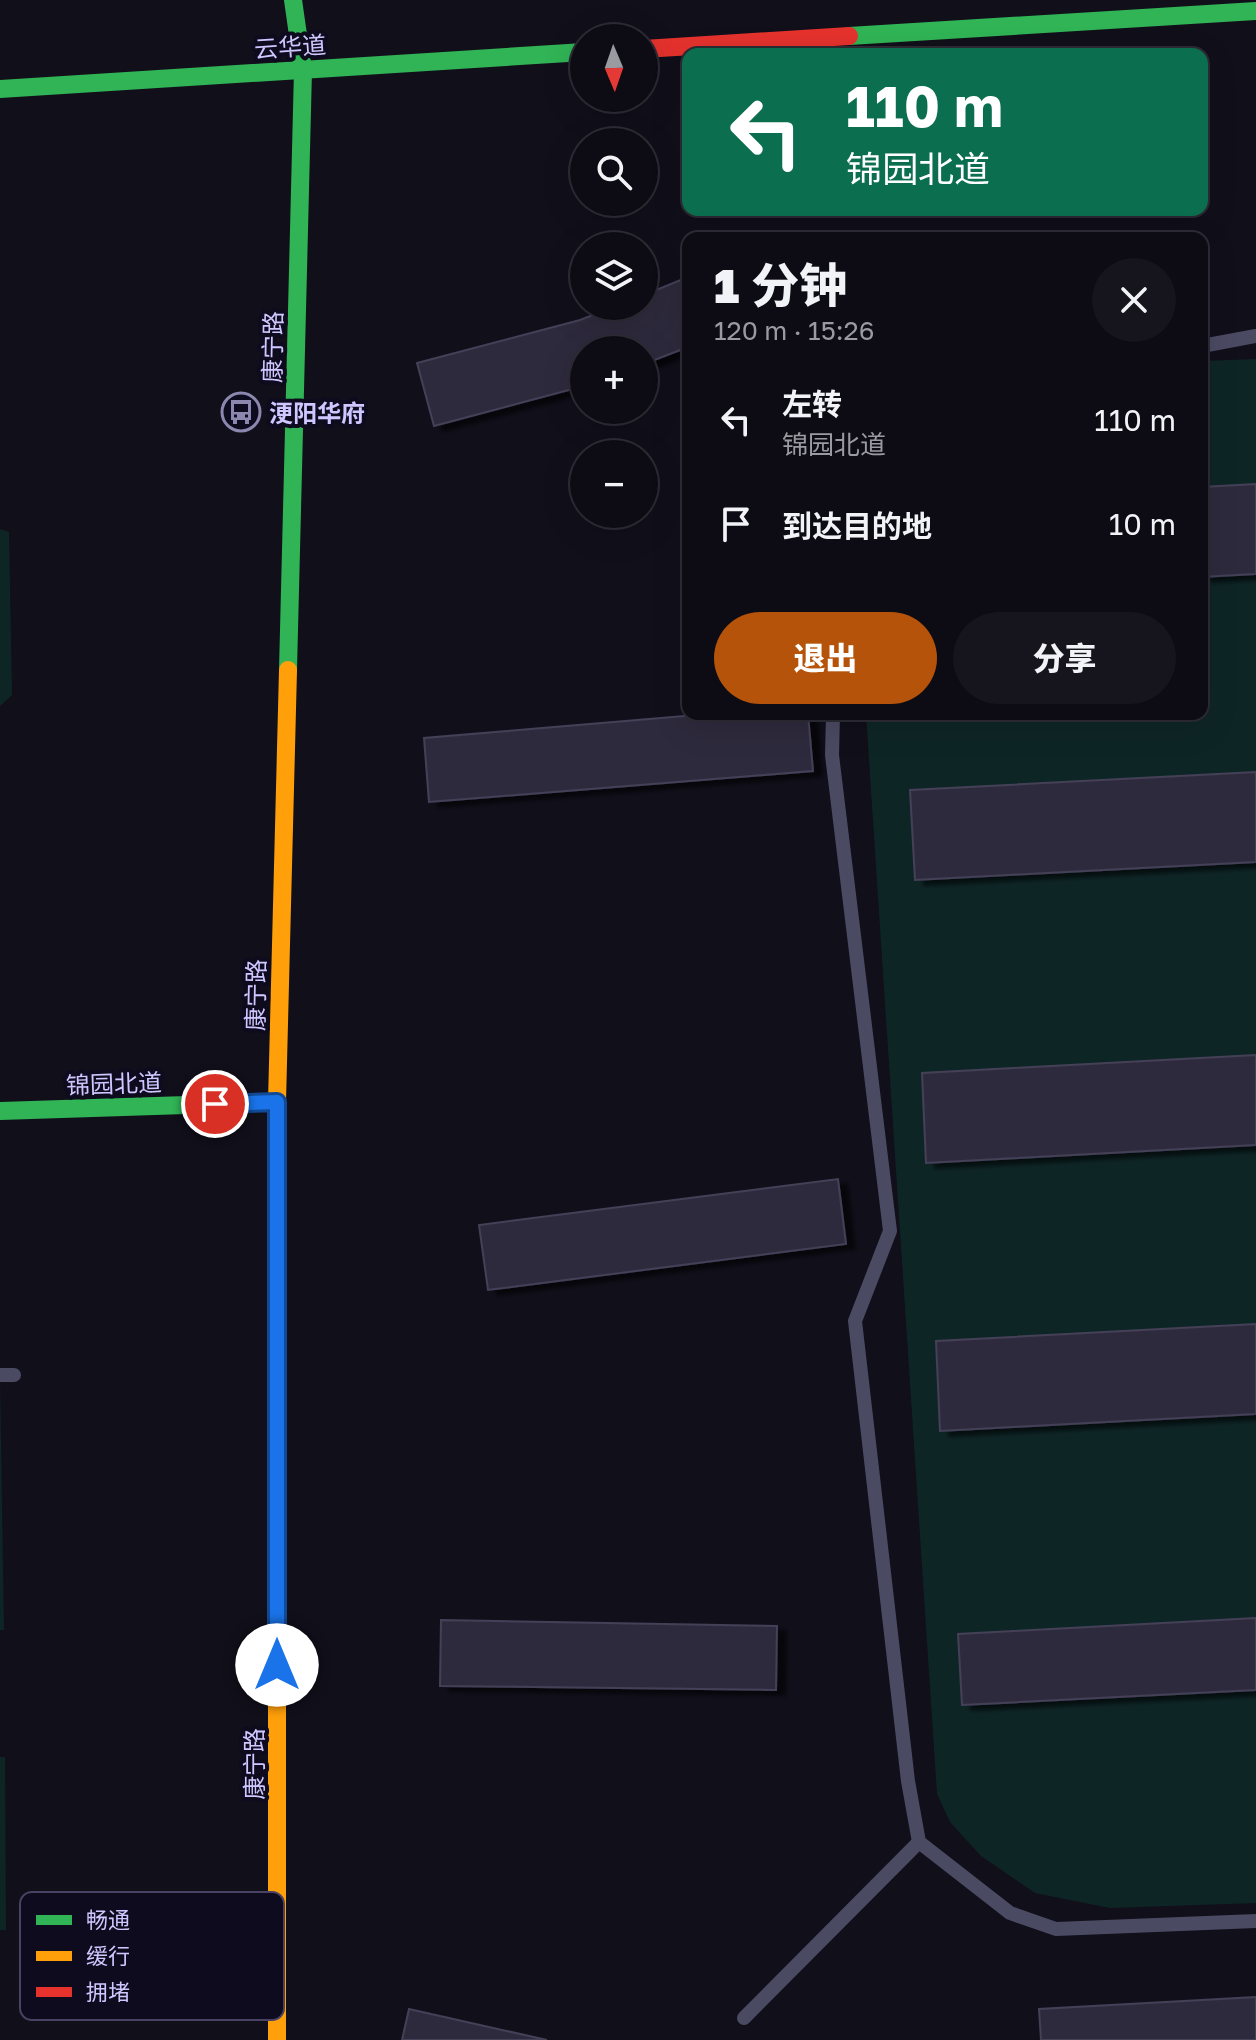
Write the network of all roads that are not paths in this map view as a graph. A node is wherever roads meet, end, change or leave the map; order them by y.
1 (293, 0) edge
2 (1256, 11) edge
3 (658, 48) edge
4 (570, 53) edge
5 (303, 70) junction
6 (0, 89) edge
7 (1256, 336) edge
8 (1208, 345) edge
9 (833, 720) edge
10 (277, 1102) junction
11 (0, 1111) edge
12 (919, 1842) junction
13 (277, 1892) edge
14 (1256, 1921) edge
15 (744, 2018) dead end

1 - 5 main road, 康宁路
2 - 3 main road
4 - 5 main road, 云华道
5 - 6 main road, 云华道
5 - 10 main road, 康宁路
7 - 8 lane
9 - 12 lane
10 - 11 main road, 锦园北道
10 - 13 main road, 康宁路
12 - 14 lane
12 - 15 lane

